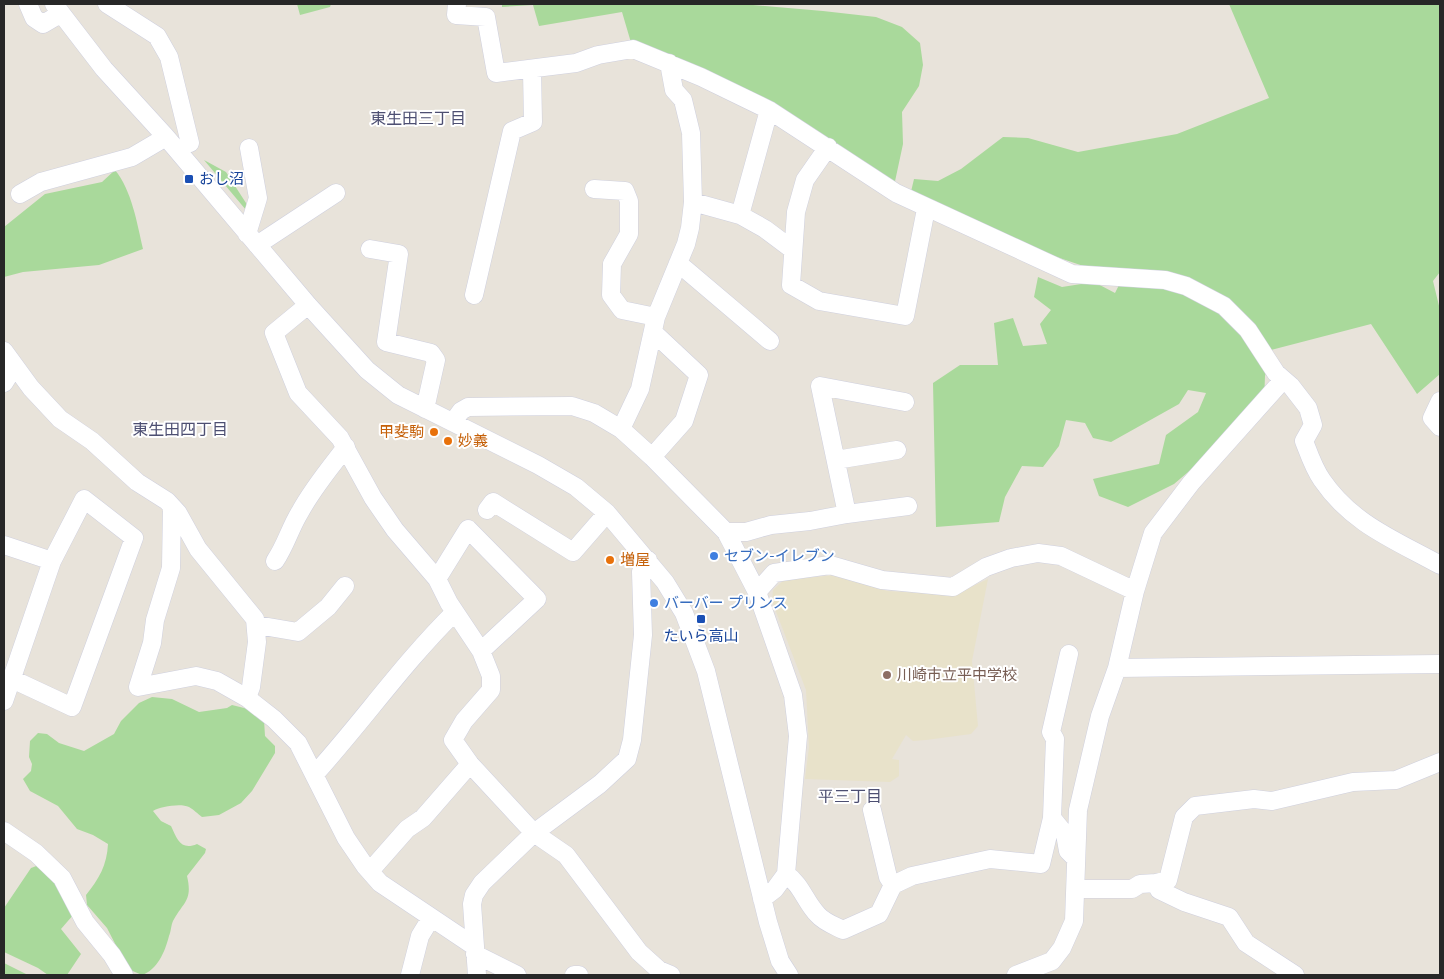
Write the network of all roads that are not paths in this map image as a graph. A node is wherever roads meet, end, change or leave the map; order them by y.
1 (28, 4) edge
2 (107, 4) edge
3 (457, 4) edge
4 (57, 9) edge
5 (669, 63) junction
6 (532, 70) junction
7 (769, 110) junction
8 (169, 141) junction
9 (828, 147) junction
10 (249, 148) dead end
11 (594, 189) dead end
12 (336, 192) dead end
13 (20, 194) dead end
14 (693, 202) junction
15 (926, 208) junction
16 (740, 216) junction
17 (252, 240) junction
18 (370, 249) dead end
19 (793, 250) junction
20 (678, 263) junction
21 (474, 296) dead end
22 (308, 305) junction
23 (654, 325) junction
24 (770, 341) dead end
25 (4, 351) edge
26 (14, 367) junction
27 (1283, 380) junction
28 (4, 383) edge
29 (1440, 401) edge
30 (905, 402) dead end
31 (425, 409) junction
32 (453, 422) junction
33 (1440, 427) edge
34 (620, 429) junction
35 (346, 447) junction
36 (896, 450) dead end
37 (652, 457) junction
38 (836, 460) junction
39 (908, 506) dead end
40 (172, 507) junction
41 (487, 510) dead end
42 (607, 514) junction
43 (847, 514) junction
44 (726, 532) junction
45 (4, 545) edge
46 (648, 560) junction
47 (275, 561) dead end
48 (52, 562) junction
49 (1440, 565) edge
50 (437, 579) junction
51 (345, 586) dead end
52 (1135, 591) junction
53 (757, 592) junction
54 (454, 612) junction
55 (257, 626) junction
56 (480, 651) junction
57 (1069, 654) dead end
58 (1440, 664) edge
59 (1117, 668) junction
60 (12, 679) junction
61 (247, 698) junction
62 (4, 699) edge
63 (1440, 762) edge
64 (470, 764) junction
65 (315, 774) junction
66 (872, 810) dead end
67 (1052, 818) junction
68 (4, 831) edge
69 (534, 834) junction
70 (1077, 860) junction
71 (370, 871) junction
72 (786, 874) junction
73 (1156, 883) junction
74 (893, 885) junction
75 (1076, 889) junction
76 (762, 899) junction
77 (431, 918) junction
78 (475, 950) junction
79 (477, 974) edge
80 (124, 975) edge
81 (410, 975) edge
82 (517, 975) edge
83 (574, 975) edge
84 (579, 975) edge
85 (671, 975) edge
86 (789, 975) edge
87 (1016, 975) edge
88 (1296, 975) edge

1 - 4 street
2 - 8 street
3 - 6 street
4 - 8 street
5 - 6 street
5 - 7 street
5 - 14 street
6 - 21 street
7 - 9 street
7 - 16 street
8 - 13 street
8 - 17 street
9 - 15 street
9 - 19 street
10 - 17 street
11 - 23 street
12 - 17 street
14 - 16 street
14 - 20 street
15 - 19 street
15 - 27 street
16 - 19 street
17 - 22 street
18 - 31 street
20 - 23 street
20 - 24 street
22 - 31 street
22 - 35 street
23 - 34 street
23 - 37 street
25 - 26 street
26 - 28 street
26 - 40 street
27 - 49 street
27 - 52 street
29 - 33 street
30 - 38 street
31 - 32 street
32 - 34 street
32 - 42 street
34 - 37 street
35 - 47 street
35 - 50 street
36 - 38 street
37 - 44 street
38 - 43 street
39 - 43 street
40 - 55 street
40 - 61 street
41 - 42 street
42 - 46 street
43 - 44 street
44 - 53 street
45 - 48 street
46 - 69 street
46 - 76 street
48 - 60 street
48 - 60 street
50 - 54 street
50 - 56 street
51 - 55 street
52 - 53 street
52 - 59 street
53 - 72 street
54 - 56 street
54 - 65 street
55 - 61 street
56 - 64 street
57 - 67 street
58 - 59 street
59 - 70 street
60 - 62 street
61 - 65 street
63 - 73 street
64 - 69 street
64 - 71 street
65 - 71 street
66 - 74 street
67 - 70 street
67 - 74 street
68 - 80 street
69 - 78 street
69 - 85 street
70 - 75 street
71 - 77 street
72 - 74 street
72 - 76 street
73 - 75 street
73 - 88 street
75 - 87 street
76 - 86 street
77 - 78 street
77 - 81 street
78 - 79 street
78 - 82 street
83 - 84 street

